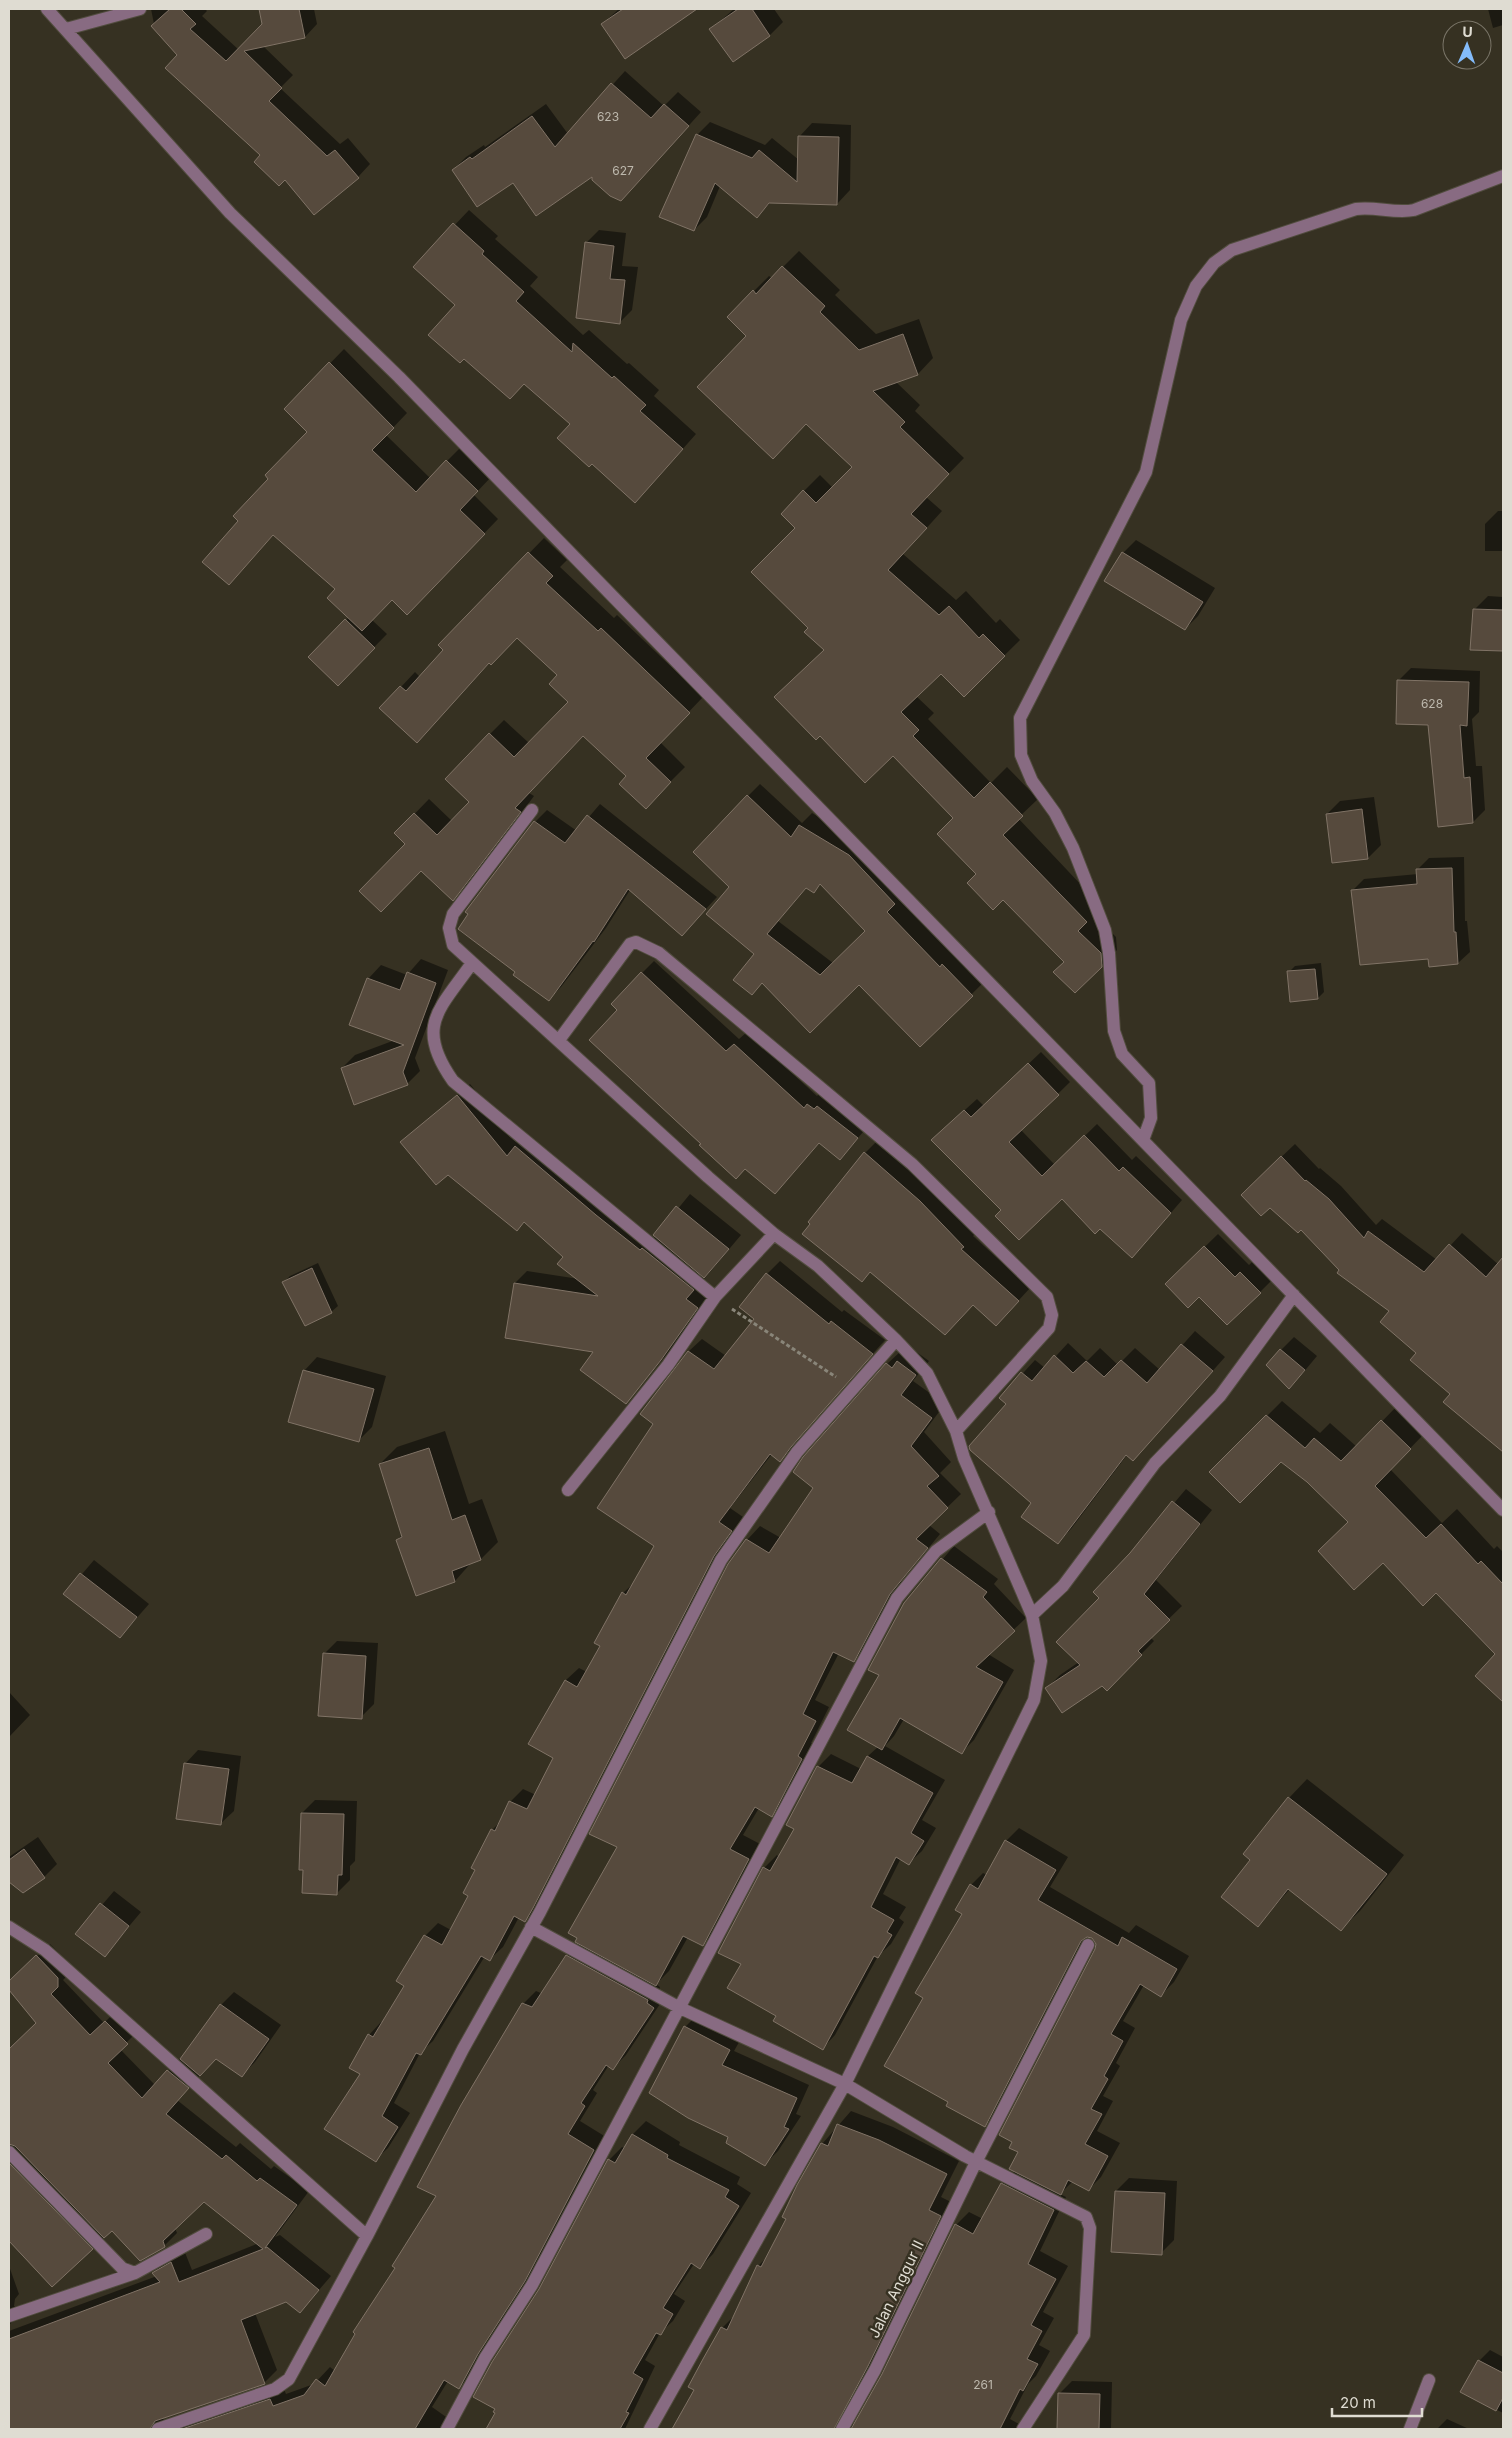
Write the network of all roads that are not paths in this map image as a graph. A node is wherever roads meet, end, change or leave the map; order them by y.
1 (47, 9) edge
2 (140, 9) edge
3 (66, 29) junction
4 (1503, 176) edge
5 (532, 810) dead end
6 (470, 967) junction
7 (559, 1040) junction
8 (1143, 1140) junction
9 (774, 1234) junction
10 (1294, 1294) junction
11 (715, 1297) junction
12 (896, 1340) junction
13 (956, 1431) junction
14 (568, 1490) dead end
15 (1503, 1510) edge
16 (989, 1512) junction
17 (1032, 1615) junction
18 (9, 1927) edge
19 (532, 1927) junction
20 (1088, 1945) dead end
21 (680, 2008) junction
22 (845, 2084) junction
23 (9, 2152) edge
24 (976, 2162) junction
25 (206, 2234) dead end
26 (367, 2236) junction
27 (135, 2273) junction
28 (9, 2316) edge
29 (1429, 2380) dead end
30 (158, 2429) edge
31 (447, 2429) edge
32 (650, 2429) edge
33 (842, 2429) edge
34 (1023, 2429) edge
35 (1410, 2429) edge

1 - 3 street
2 - 3 street
3 - 8 street
4 - 8 street
5 - 6 street
6 - 7 street
6 - 11 street
7 - 9 street
7 - 13 street
8 - 10 street
9 - 11 street
9 - 12 street
10 - 15 street
10 - 17 street
11 - 14 street
12 - 13 street
12 - 19 street
13 - 16 street
16 - 17 street
16 - 21 street
17 - 22 street
18 - 26 street
19 - 21 street
19 - 26 street
20 - 24 street, Jalan Anggur II
21 - 22 street
21 - 31 street
22 - 24 street
22 - 32 street
23 - 27 street
24 - 33 street, Jalan Anggur II
24 - 34 street
25 - 27 street
26 - 30 street
27 - 28 street
29 - 35 street

